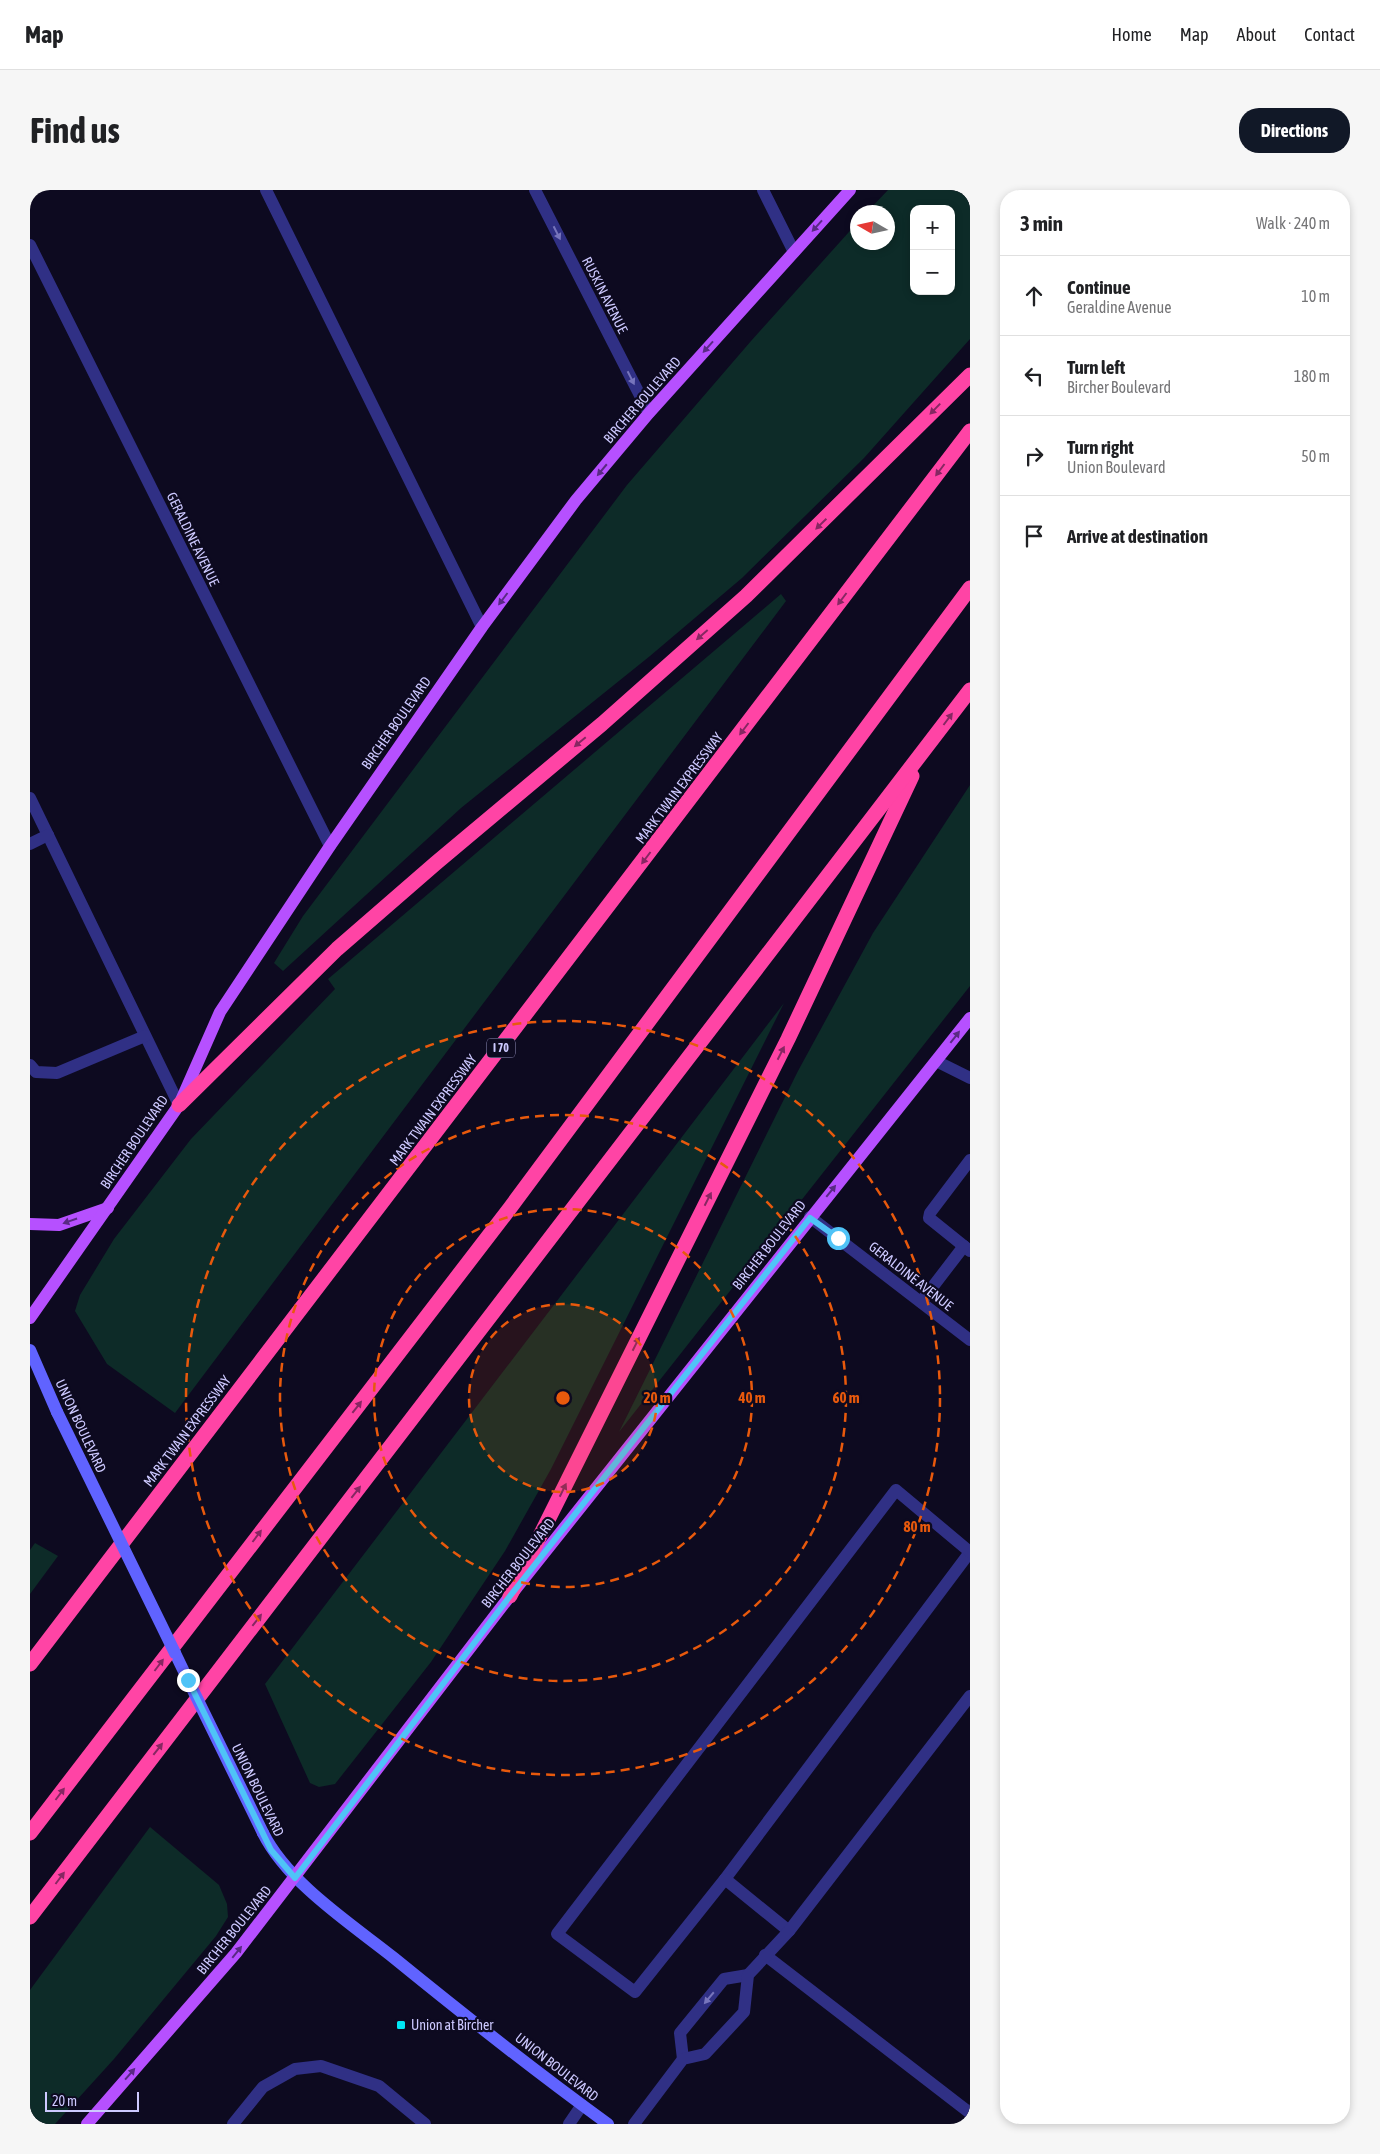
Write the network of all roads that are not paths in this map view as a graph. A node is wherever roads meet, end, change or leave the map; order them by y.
1 (266, 190) edge
2 (535, 190) edge
3 (763, 190) edge
4 (850, 190) edge
5 (30, 244) edge
6 (794, 252) junction
7 (970, 375) edge
8 (649, 413) junction
9 (970, 431) edge
10 (970, 588) edge
11 (482, 627) junction
12 (970, 690) edge
13 (925, 748) junction
14 (30, 798) edge
15 (48, 835) junction
16 (30, 844) edge
17 (330, 846) junction
18 (970, 1018) edge
19 (145, 1036) junction
20 (936, 1061) junction
21 (30, 1065) edge
22 (970, 1078) edge
23 (179, 1105) junction
24 (970, 1160) edge
25 (108, 1208) junction
26 (810, 1218) junction
27 (30, 1224) edge
28 (967, 1249) edge
29 (921, 1302) junction
30 (30, 1318) edge
31 (970, 1340) edge
32 (30, 1350) edge
33 (970, 1552) edge
34 (510, 1596) junction
35 (30, 1664) edge
36 (970, 1696) edge
37 (30, 1832) edge
38 (295, 1878) junction
39 (725, 1879) junction
40 (30, 1917) edge
41 (789, 1931) junction
42 (765, 1955) junction
43 (748, 1975) junction
44 (683, 2059) junction
45 (582, 2105) junction
46 (970, 2113) edge
47 (87, 2124) edge
48 (233, 2124) edge
49 (424, 2124) edge
50 (569, 2124) edge
51 (608, 2124) edge
52 (634, 2124) edge

1 - 11 street
2 -> 8 street, RUSKIN AVENUE
3 - 6 street
4 -> 6 main road, BIRCHER BOULEVARD
5 - 17 street, GERALDINE AVENUE
6 -> 8 main road, BIRCHER BOULEVARD
7 -> 23 highway
8 -> 11 main road, BIRCHER BOULEVARD
9 -> 35 highway, MARK TWAIN EXPRESSWAY / I 70
37 -> 10 highway
11 - 17 main road, BIRCHER BOULEVARD
13 -> 12 highway
34 -> 13 highway
40 -> 13 highway
14 - 15 street
15 - 16 street
15 - 19 street
17 - 23 main road, BIRCHER BOULEVARD
20 -> 18 main road, BIRCHER BOULEVARD
19 - 21 street
19 - 23 street
20 - 22 street
26 -> 20 main road, BIRCHER BOULEVARD
23 - 25 main road, BIRCHER BOULEVARD
24 - 28 street
25 -> 27 main road
25 - 30 main road, BIRCHER BOULEVARD
26 - 29 street, GERALDINE AVENUE
26 - 34 main road, BIRCHER BOULEVARD
28 - 29 street
29 - 31 street, GERALDINE AVENUE
32 - 38 main road, UNION BOULEVARD, bridge
33 - 39 street
33 - 39 street
34 - 38 main road, BIRCHER BOULEVARD
36 - 41 street
38 - 45 main road, UNION BOULEVARD
47 -> 38 main road, BIRCHER BOULEVARD
39 - 41 street
41 - 42 street
42 - 43 street
42 - 46 street
43 - 44 street
43 -> 44 street
44 - 52 street
45 - 50 street
45 - 51 main road, UNION BOULEVARD
48 - 49 street

